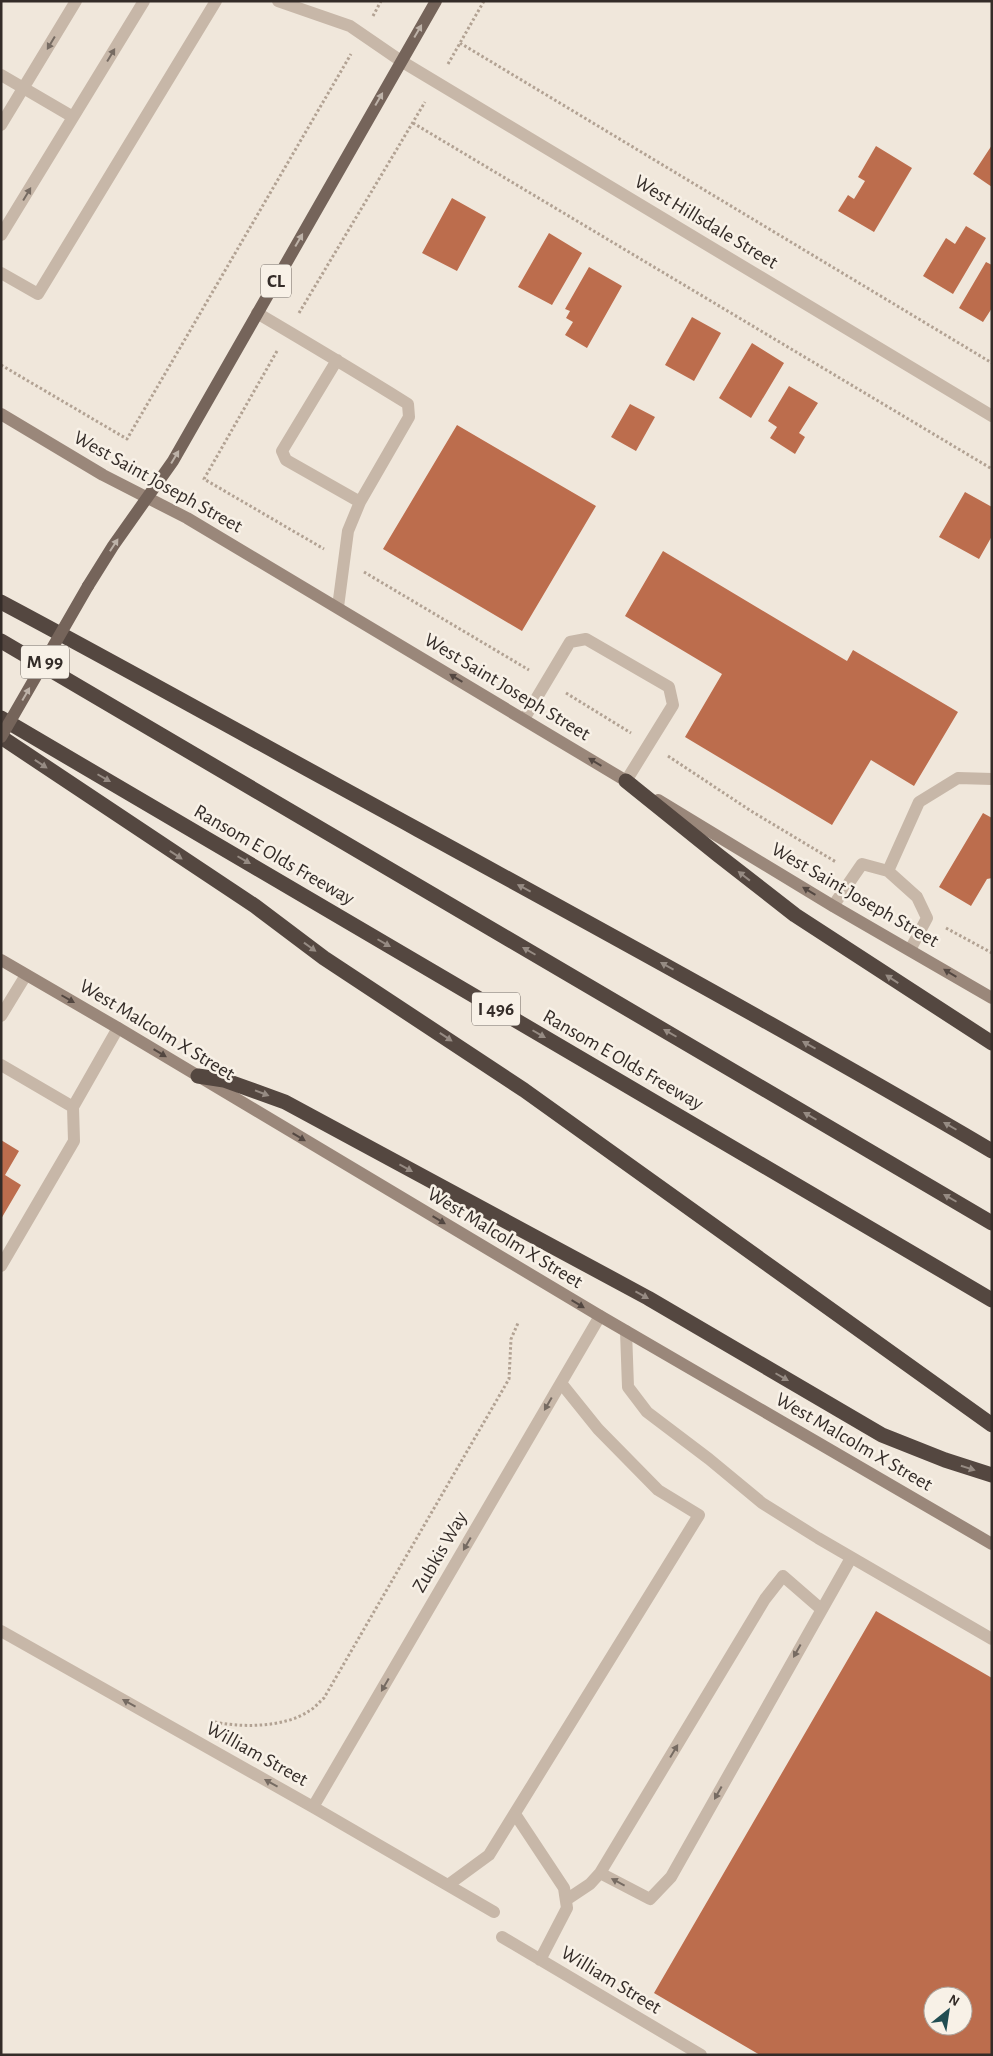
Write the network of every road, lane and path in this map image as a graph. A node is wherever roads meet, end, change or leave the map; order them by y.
1 (76, 1) edge
2 (144, 1) edge
3 (216, 1) edge
4 (278, 1) edge
5 (381, 1) edge
6 (436, 1) edge
7 (484, 1) edge
8 (362, 34) junction
9 (460, 43) junction
10 (401, 61) junction
11 (1, 76) edge
12 (437, 82) junction
13 (23, 89) junction
14 (73, 117) junction
15 (413, 123) junction
16 (1, 126) edge
17 (1, 235) edge
18 (1, 273) edge
19 (258, 313) junction
20 (288, 332) junction
21 (337, 360) junction
22 (992, 363) edge
23 (1, 365) edge
24 (1, 414) edge
25 (992, 416) edge
26 (992, 469) edge
27 (147, 497) junction
28 (360, 502) junction
29 (344, 560) junction
30 (1, 602) edge
31 (338, 607) junction
32 (1, 641) edge
33 (547, 681) junction
34 (1, 718) edge
35 (524, 719) junction
36 (1, 737) edge
37 (649, 744) junction
38 (992, 780) edge
39 (626, 781) junction
40 (888, 871) junction
41 (855, 874) junction
42 (833, 906) junction
43 (927, 918) junction
44 (910, 950) junction
45 (992, 953) edge
46 (1, 960) edge
47 (26, 975) junction
48 (992, 998) edge
49 (1, 1016) edge
50 (118, 1028) junction
51 (992, 1043) edge
52 (1, 1065) edge
53 (198, 1076) junction
54 (73, 1107) junction
55 (992, 1151) edge
56 (992, 1223) edge
57 (1, 1266) edge
58 (992, 1300) edge
59 (600, 1316) junction
60 (518, 1323) dead end
61 (626, 1331) junction
62 (560, 1383) junction
63 (992, 1425) edge
64 (992, 1475) edge
65 (992, 1544) edge
66 (851, 1558) junction
67 (821, 1609) junction
68 (1, 1631) edge
69 (992, 1640) edge
70 (207, 1720) dead end
71 (313, 1807) junction
72 (515, 1814) junction
73 (600, 1873) junction
74 (448, 1885) junction
75 (566, 1900) junction
76 (494, 1912) dead end
77 (502, 1937) dead end
78 (540, 1960) junction
79 (701, 2055) edge

1 -> 13 street
14 -> 2 street
3 - 18 street
4 - 8 street, West Hillsdale Street
5 - 8 path
10 -> 6 main road, CL
7 - 9 path
8 - 10 street, West Hillsdale Street
8 - 23 path
9 - 12 path
9 - 22 path
10 - 12 street, West Hillsdale Street
19 -> 10 main road, CL
11 - 13 street
12 - 15 path
12 - 25 street, West Hillsdale Street
13 - 14 street
13 - 16 street
17 -> 14 street
15 - 20 path
15 - 26 path
19 - 20 street
27 -> 19 main road, CL
20 - 21 street
20 - 29 path
21 - 28 street
21 - 28 street
24 - 27 main road, West Saint Joseph Street
27 - 31 main road, West Saint Joseph Street
36 -> 27 main road, M 99, bridge
28 - 29 street
29 - 31 street
29 - 33 path
55 -> 30 highway
35 -> 31 main road, West Saint Joseph Street
56 -> 32 highway
33 - 35 street
33 - 37 path
33 - 37 street
34 -> 58 highway, Ransom E Olds Freeway / I 496
39 -> 35 main road, West Saint Joseph Street
36 -> 63 highway
37 - 39 street
37 - 41 path
38 - 40 street
42 -> 39 main road, West Saint Joseph Street
51 -> 39 highway
40 - 41 street
40 - 43 street
41 - 42 street
42 - 44 main road, West Saint Joseph Street
43 - 44 street
43 - 45 path
48 -> 44 main road, West Saint Joseph Street
46 - 47 main road, West Malcolm X Street
47 - 49 street
47 -> 50 main road, West Malcolm X Street
50 -> 53 main road, West Malcolm X Street
50 - 54 street
52 - 54 street
53 -> 59 main road, West Malcolm X Street
53 -> 64 highway
54 - 57 street
59 - 61 main road, West Malcolm X Street
59 - 62 street, Zubkis Way
60 - 70 path
61 - 65 main road, West Malcolm X Street
61 - 66 street
62 -> 71 street, Zubkis Way
62 - 72 street
66 - 67 street
66 - 69 street
67 -> 73 street
73 -> 67 street
71 -> 68 street, William Street
71 - 74 street, William Street
72 - 74 street
72 - 75 street
73 - 75 street
74 - 76 street, William Street
75 - 78 street
77 - 78 street, William Street
78 - 79 street, William Street

